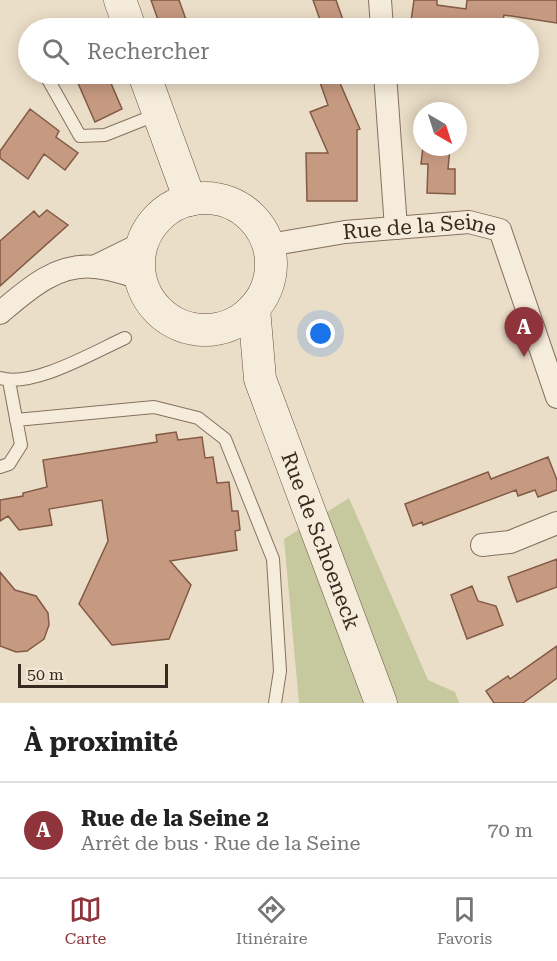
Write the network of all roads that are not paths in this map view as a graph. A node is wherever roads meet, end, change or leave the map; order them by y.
1 (120, 0) edge
2 (380, 0) edge
3 (126, 18) edge
4 (381, 18) edge
5 (51, 84) edge
6 (148, 84) edge
7 (387, 84) edge
8 (158, 114) junction
9 (190, 200) junction
10 (396, 228) junction
11 (145, 242) junction
12 (269, 245) junction
13 (94, 267) junction
14 (141, 278) junction
15 (254, 308) junction
16 (0, 313) edge
17 (210, 331) junction
18 (125, 338) dead end
19 (260, 379) junction
20 (4, 380) edge
21 (557, 397) edge
22 (16, 420) junction
23 (0, 467) edge
24 (557, 523) edge
25 (482, 545) dead end
26 (275, 703) edge
27 (381, 703) edge

1 - 3 main road
2 - 4 street
5 - 8 lane
6 - 8 main road
7 - 10 street
8 - 9 main road
9 - 11 main road
9 - 12 main road
10 - 12 street, Rue de la Seine
10 - 21 street, Rue de la Seine
11 - 13 street
11 - 14 main road
12 - 15 main road
13 - 14 street
13 - 16 street
14 - 17 main road
15 - 17 main road
15 - 19 main road, Rue de Schoeneck
17 - 19 main road, Rue de Schoeneck
18 - 20 lane
19 - 27 main road, Rue de Schoeneck
20 - 22 lane
22 - 23 lane
22 - 26 lane
24 - 25 street

